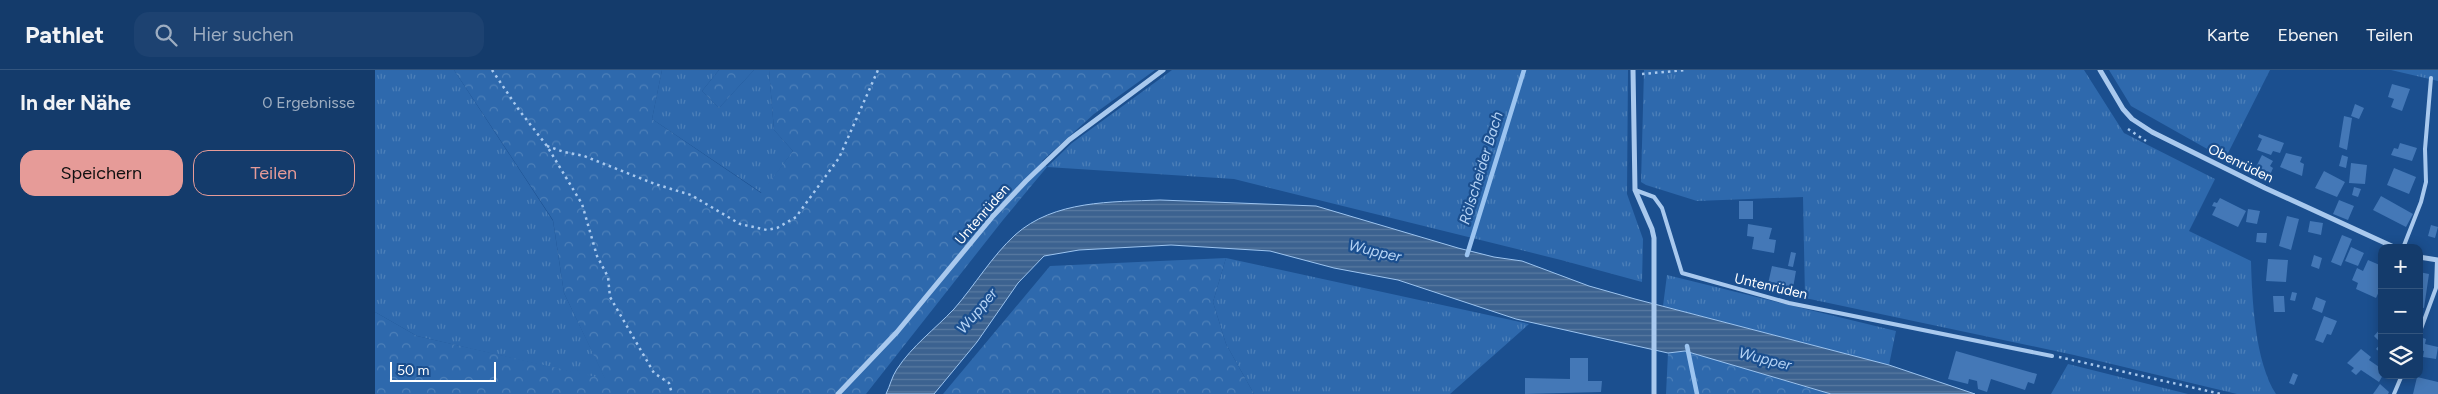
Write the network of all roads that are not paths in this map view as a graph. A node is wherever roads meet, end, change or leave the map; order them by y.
1 (1163, 70) edge
2 (2100, 70) edge
3 (1633, 73) edge
4 (2431, 78) dead end
5 (1635, 190) junction
6 (2388, 244) edge
7 (2405, 244) edge
8 (2423, 258) edge
9 (2438, 260) edge
10 (2423, 323) edge
11 (2052, 356) road end
12 (2400, 379) edge
13 (838, 394) edge
14 (1654, 394) edge
15 (2394, 394) edge

1 - 13 street, Untenrüden
2 - 6 street, Obenrüden
3 - 5 street
4 - 7 lane
5 - 11 lane, Untenrüden
5 - 14 street
8 - 9 street
9 - 10 lane
12 - 15 lane

